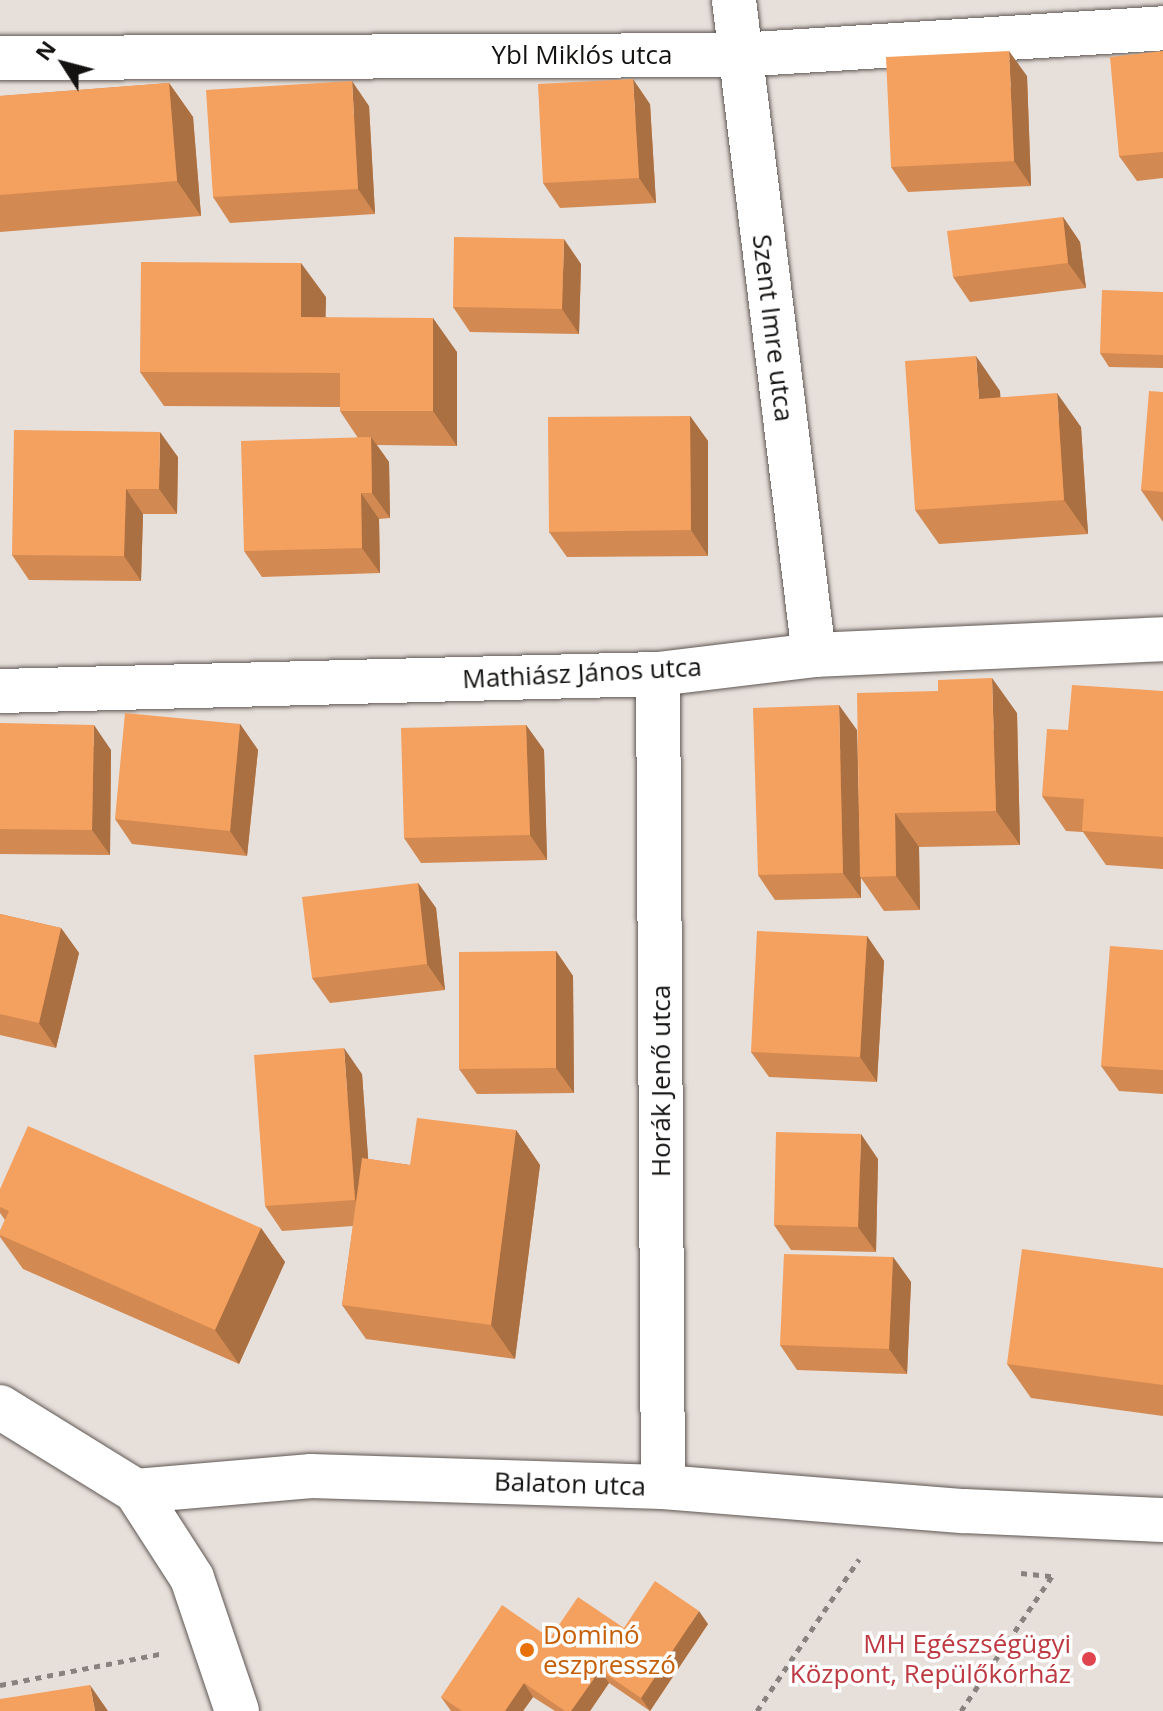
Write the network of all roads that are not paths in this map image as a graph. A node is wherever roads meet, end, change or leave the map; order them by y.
1 (734, 0) edge
2 (1163, 28) edge
3 (738, 55) junction
4 (0, 58) edge
5 (1163, 639) edge
6 (814, 655) junction
7 (658, 674) junction
8 (0, 691) edge
9 (0, 1407) edge
10 (663, 1487) junction
11 (136, 1491) junction
12 (1163, 1520) edge
13 (237, 1711) edge

1 - 3 street, Szent Imre utca
2 - 3 street, Ybl Miklós utca
3 - 4 street, Ybl Miklós utca
3 - 6 street, Szent Imre utca
5 - 6 street, Mathiász János utca
6 - 7 street, Mathiász János utca
7 - 8 street, Mathiász János utca
7 - 10 street, Horák Jenő utca
9 - 11 street
10 - 11 street, Balaton utca
10 - 12 street, Balaton utca
11 - 13 street

